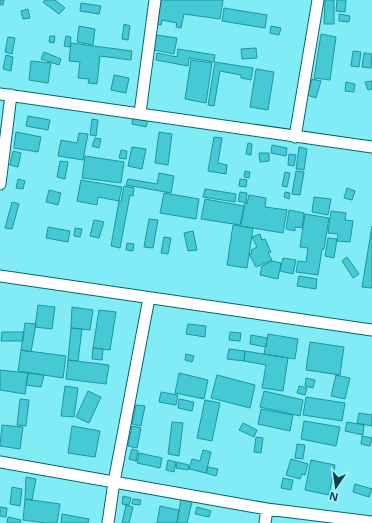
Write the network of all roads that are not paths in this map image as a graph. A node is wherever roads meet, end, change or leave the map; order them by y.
1 (156, 0) edge
2 (318, 0) edge
3 (5, 95) edge
4 (140, 113) junction
5 (295, 137) junction
6 (372, 147) edge
7 (0, 184) edge
8 (0, 276) edge
9 (149, 298) junction
10 (372, 330) edge
11 (0, 462) edge
12 (114, 482) junction
13 (267, 509) junction
14 (372, 522) edge
15 (108, 523) edge
16 (265, 523) edge

1 - 4 street
2 - 5 street
3 - 4 street
3 - 7 street
4 - 5 street
5 - 6 street
8 - 9 street
9 - 10 street
9 - 12 street
11 - 12 street
12 - 13 street
12 - 15 street
13 - 14 street
13 - 16 street

